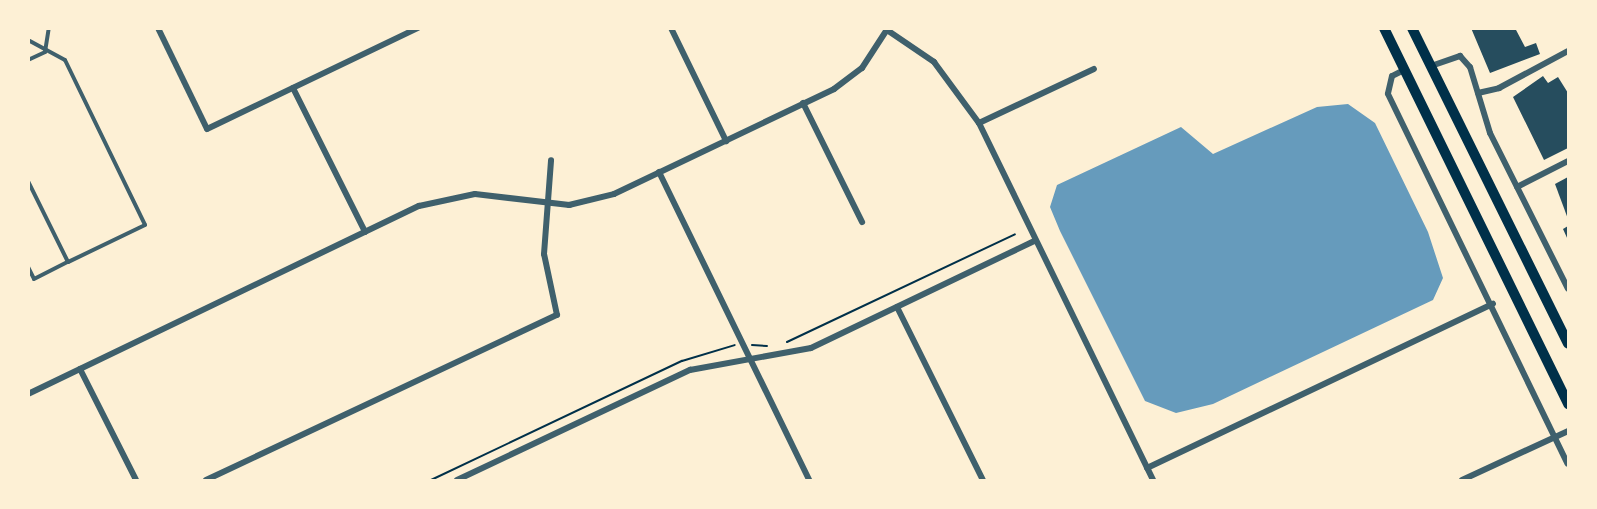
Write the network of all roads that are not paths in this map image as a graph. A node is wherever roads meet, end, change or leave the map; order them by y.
1 (49, 28) edge
2 (158, 28) edge
3 (418, 28) edge
4 (671, 28) edge
5 (1384, 28) edge
6 (1412, 28) edge
7 (888, 29) edge
8 (28, 40) edge
9 (45, 52) junction
10 (1566, 53) edge
11 (28, 60) edge
12 (1569, 62) edge
13 (1431, 66) junction
14 (1094, 69) dead end
15 (1404, 70) junction
16 (293, 88) junction
17 (1478, 93) junction
18 (803, 103) junction
19 (979, 123) junction
20 (726, 141) junction
21 (551, 160) dead end
22 (1569, 161) edge
23 (659, 172) junction
24 (28, 181) edge
25 (1517, 187) junction
26 (548, 204) junction
27 (862, 222) dead end
28 (365, 232) junction
29 (1034, 241) junction
30 (68, 262) junction
31 (28, 267) edge
32 (1569, 288) edge
33 (1493, 304) junction
34 (897, 307) junction
35 (1569, 344) edge
36 (749, 360) junction
37 (80, 369) junction
38 (28, 394) edge
39 (1569, 404) edge
40 (1569, 431) edge
41 (1556, 437) junction
42 (1569, 464) edge
43 (1147, 468) junction
44 (1479, 472) junction
45 (136, 480) edge
46 (206, 480) edge
47 (457, 480) edge
48 (810, 480) edge
49 (982, 480) edge
50 (1153, 480) edge
51 (1462, 480) edge
52 (1483, 480) edge

1 - 9 lane
2 - 16 street
3 - 16 street
4 - 20 street
5 - 15 main road
6 - 13 main road
7 - 18 street
7 - 19 street
8 - 9 lane
9 - 11 lane
9 - 30 lane
10 - 12 street
10 - 17 street
13 - 17 street
13 - 35 main road
14 - 19 street
15 - 33 street
15 - 39 main road
16 - 28 street
17 - 25 street
18 - 20 street
18 - 27 street
19 - 29 street
20 - 23 street
21 - 26 street
22 - 25 street
23 - 26 street
23 - 36 street
24 - 30 lane
25 - 32 street
26 - 28 street
26 - 46 street
28 - 37 street
29 - 34 street
29 - 43 street
30 - 31 lane
33 - 41 street
33 - 43 street
34 - 36 street
34 - 49 street
36 - 47 street
36 - 48 street
37 - 38 street
37 - 45 street
40 - 41 street
41 - 42 street
41 - 44 street
43 - 50 street
44 - 51 street
44 - 52 street

